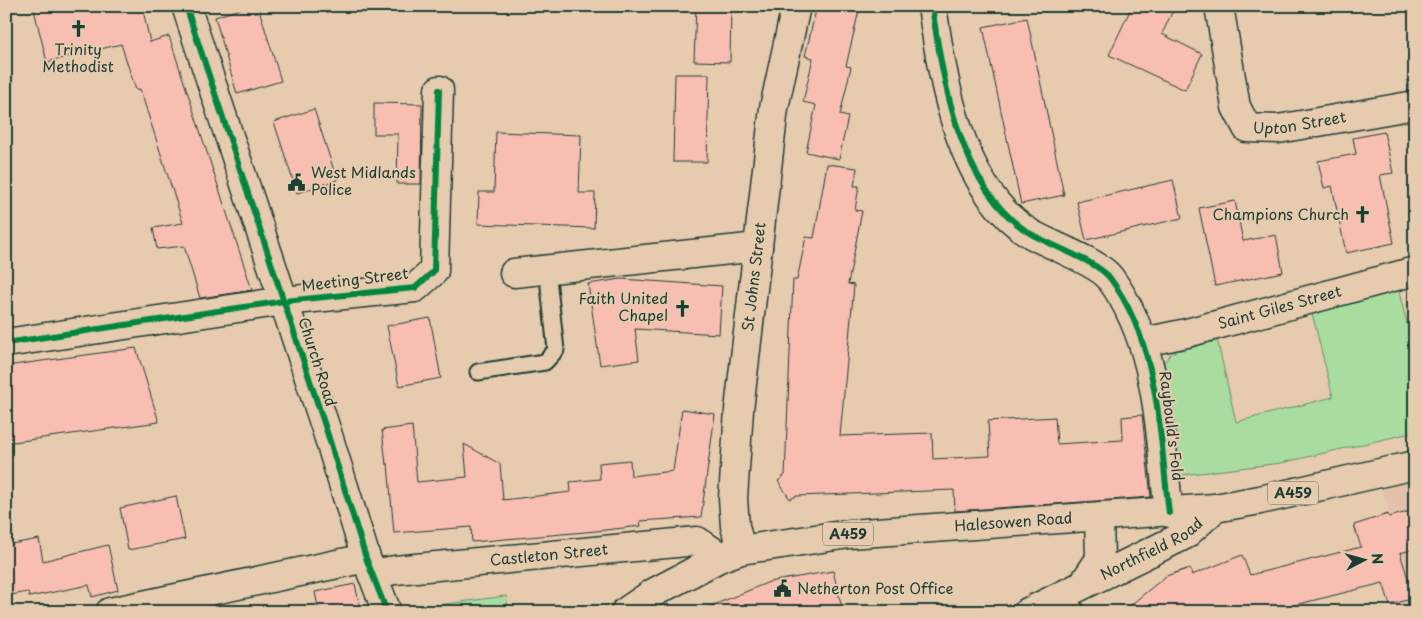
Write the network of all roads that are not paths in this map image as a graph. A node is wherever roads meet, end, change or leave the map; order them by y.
1 (186, 6) edge
2 (796, 6) edge
3 (932, 6) edge
4 (1219, 6) edge
5 (439, 90) dead end
6 (1415, 105) edge
7 (758, 247) junction
8 (547, 269) junction
9 (1415, 271) edge
10 (514, 273) dead end
11 (284, 301) junction
12 (1144, 342) junction
13 (6, 343) edge
14 (478, 372) dead end
15 (1415, 465) edge
16 (1215, 508) junction
17 (1169, 513) junction
18 (1099, 517) junction
19 (731, 553) junction
20 (369, 566) junction
21 (1074, 596) edge
22 (110, 612) edge
23 (387, 612) edge
24 (625, 612) edge
25 (1028, 612) edge

1 - 11 street, Church Road
2 - 7 street, St Johns Street
3 - 12 street, Raybould's Fold
4 - 6 street, Upton Street
5 - 11 street, Meeting Street
7 - 8 street
7 - 19 street, St Johns Street
8 - 10 street
8 - 14 lane
9 - 12 street, Saint Giles Street
11 - 13 street, Meeting Street
11 - 20 street, Church Road
12 - 17 street, Raybould's Fold
15 - 16 street, Halesowen Road / A459
16 - 17 street, Halesowen Road / A459
16 - 21 street, Northfield Road
17 - 18 street, Halesowen Road / A459
18 - 19 street, Halesowen Road / A459
18 - 21 street, Northfield Road
19 - 20 street, Castleton Street
19 - 24 street, Halesowen Road / A459
20 - 22 street, Castleton Street
20 - 23 street, Church Road
21 - 25 street, Northfield Road

